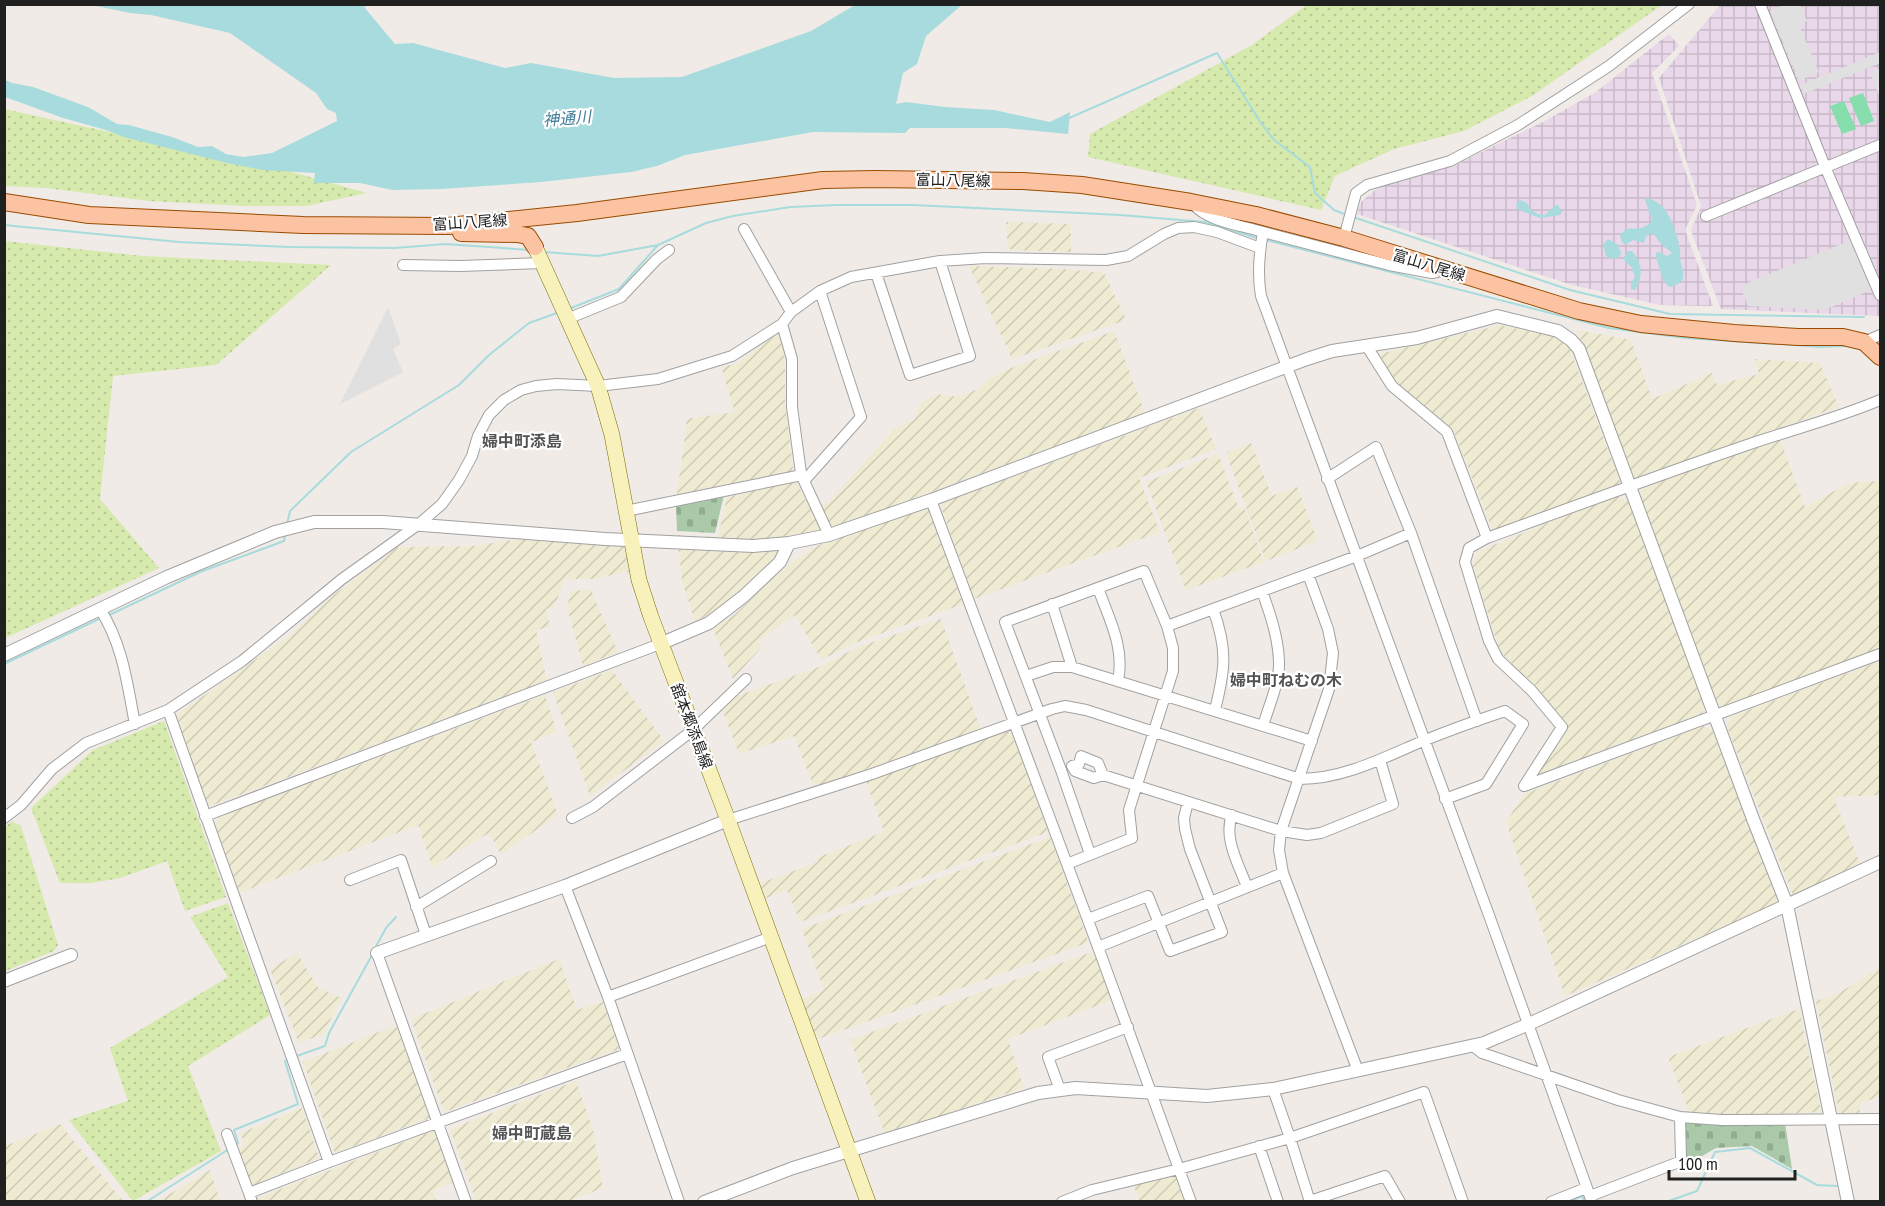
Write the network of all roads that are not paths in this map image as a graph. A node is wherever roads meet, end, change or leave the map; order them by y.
1 (1689, 4) edge
2 (1760, 4) edge
3 (1881, 145) edge
4 (1826, 169) junction
5 (4, 202) edge
6 (1191, 202) junction
7 (1706, 216) dead end
8 (448, 226) junction
9 (744, 230) dead end
10 (1344, 238) junction
11 (1262, 240) junction
12 (669, 250) dead end
13 (538, 254) junction
14 (940, 261) junction
15 (403, 265) dead end
16 (1446, 271) junction
17 (876, 273) junction
18 (820, 291) junction
19 (1881, 295) edge
20 (791, 312) junction
21 (567, 319) junction
22 (782, 324) junction
23 (1881, 335) edge
24 (1864, 342) junction
25 (1366, 345) junction
26 (1881, 357) edge
27 (1286, 368) junction
28 (598, 386) junction
29 (1881, 400) edge
30 (803, 478) junction
31 (1327, 479) junction
32 (1629, 485) junction
33 (931, 500) junction
34 (626, 511) junction
35 (419, 524) junction
36 (1411, 533) junction
37 (829, 535) junction
38 (1487, 538) junction
39 (631, 539) junction
40 (789, 543) junction
41 (1357, 556) junction
42 (1308, 574) junction
43 (1098, 588) junction
44 (1262, 591) junction
45 (1052, 604) junction
46 (100, 609) junction
47 (1213, 609) junction
48 (1167, 626) junction
49 (660, 644) junction
50 (1881, 654) edge
51 (4, 655) edge
52 (1072, 667) junction
53 (1026, 676) junction
54 (746, 679) dead end
55 (1118, 681) junction
56 (1164, 694) junction
57 (168, 710) junction
58 (1215, 710) junction
59 (1039, 714) junction
60 (1716, 715) junction
61 (1477, 721) junction
62 (1014, 723) junction
63 (135, 724) junction
64 (1263, 726) junction
65 (693, 730) junction
66 (1153, 732) junction
67 (1424, 740) junction
68 (1312, 741) junction
69 (1380, 760) junction
70 (1067, 768) junction
71 (1103, 775) junction
72 (1300, 779) junction
73 (1136, 785) junction
74 (1445, 799) junction
75 (1188, 802) junction
76 (1232, 815) junction
77 (205, 816) junction
78 (4, 818) edge
79 (572, 818) dead end
80 (728, 820) junction
81 (1281, 831) junction
82 (1090, 854) junction
83 (491, 861) dead end
84 (1881, 862) edge
85 (1067, 864) junction
86 (1283, 873) junction
87 (350, 880) dead end
88 (565, 886) junction
89 (1247, 887) junction
90 (1210, 902) junction
91 (1787, 904) junction
92 (417, 908) junction
93 (1088, 919) junction
94 (1158, 923) junction
95 (426, 935) junction
96 (771, 937) junction
97 (1098, 947) junction
98 (377, 953) joint
99 (71, 955) dead end
100 (4, 981) edge
101 (608, 997) junction
102 (1529, 1024) junction
103 (1128, 1027) junction
104 (1473, 1046) junction
105 (627, 1054) junction
106 (1358, 1071) junction
107 (1546, 1076) junction
108 (1273, 1089) junction
109 (1060, 1090) junction
110 (1152, 1092) junction
111 (1680, 1117) junction
112 (1830, 1119) junction
113 (1881, 1119) edge
114 (438, 1122) junction
115 (227, 1134) dead end
116 (1290, 1138) junction
117 (1259, 1146) junction
118 (849, 1150) junction
119 (329, 1162) junction
120 (1179, 1169) junction
121 (1589, 1195) edge
122 (251, 1197) edge
123 (1310, 1201) edge
124 (466, 1202) edge
125 (680, 1202) edge
126 (704, 1202) edge
127 (868, 1202) edge
128 (1062, 1202) edge
129 (1191, 1202) edge
130 (1278, 1202) edge
131 (1400, 1202) edge
132 (1463, 1202) edge
133 (1551, 1202) edge
134 (1848, 1202) edge

1 - 10 street
2 - 4 street
3 - 4 street
4 - 7 street
4 - 19 street
5 - 8 main road, 富山八尾線
6 - 8 main road, 富山八尾線
6 - 10 main road, 富山八尾線
6 - 11 street
8 - 13 main road
9 - 20 street
10 - 16 main road, 富山八尾線
11 - 14 street
11 - 16 street
11 - 27 street
12 - 21 street
13 - 15 street
13 - 21 main road, 舘本郷添島線
14 - 17 street
14 - 17 street
16 - 24 main road, 富山八尾線
17 - 18 street
18 - 20 street
18 - 30 street
20 - 22 street
21 - 28 main road, 舘本郷添島線
22 - 28 street
22 - 30 street
23 - 24 street
24 - 26 main road
25 - 27 street
25 - 32 street
25 - 38 street
27 - 31 street
27 - 33 street
28 - 34 main road, 舘本郷添島線
28 - 35 street
29 - 32 street
30 - 34 street
30 - 37 street
31 - 36 street
31 - 41 street
32 - 38 street
32 - 60 street
33 - 37 street
33 - 62 street
34 - 39 main road, 舘本郷添島線
35 - 39 street
35 - 46 street
35 - 57 street
36 - 41 street
36 - 61 street
37 - 40 street
38 - 60 street
39 - 40 street
39 - 49 main road, 舘本郷添島線
40 - 49 street
41 - 42 street
41 - 67 street
42 - 44 street
42 - 68 street
43 - 45 street
43 - 48 street
43 - 55 street
44 - 47 street
44 - 64 street
45 - 52 street
45 - 53 street
46 - 51 street
46 - 63 street
47 - 48 street
47 - 58 street
48 - 56 street
49 - 65 main road, 舘本郷添島線
49 - 77 street
50 - 60 street
52 - 53 street
52 - 55 street
53 - 59 street
54 - 65 street
55 - 56 street
56 - 58 street
56 - 66 street
57 - 63 street
57 - 77 street
58 - 64 street
59 - 62 street
59 - 66 street
59 - 70 street
60 - 91 street
61 - 67 street
61 - 74 street
62 - 80 street
62 - 85 street
63 - 78 street
64 - 68 street
65 - 79 street
65 - 80 main road, 舘本郷添島線
66 - 72 street
66 - 73 street
67 - 69 street
67 - 74 street
68 - 72 street
69 - 72 street
69 - 81 street
70 - 71 street
70 - 71 street
70 - 82 street
71 - 73 street
72 - 81 street
73 - 75 street
73 - 82 street
74 - 102 street
75 - 76 street
75 - 90 street
76 - 81 street
76 - 89 street
77 - 119 street
80 - 88 street
80 - 96 main road, 舘本郷添島線
81 - 86 street
82 - 85 street
83 - 92 street
84 - 91 street
85 - 93 street
86 - 89 street
86 - 106 street
87 - 92 street
88 - 95 street
88 - 101 street
89 - 90 street
90 - 94 street
90 - 94 street
91 - 102 street
91 - 112 street
92 - 95 street
93 - 94 street
93 - 97 street
94 - 97 street
95 - 98 street
96 - 101 street
96 - 118 main road, 舘本郷添島線
97 - 103 street
98 - 114 street
99 - 100 street
101 - 105 street
102 - 104 street
102 - 107 street
103 - 109 street
103 - 110 street
104 - 106 street
104 - 107 street
105 - 114 street
105 - 125 street
106 - 108 street
107 - 111 street
107 - 121 street
108 - 110 street
108 - 116 street
109 - 110 street
109 - 118 street
110 - 120 street
111 - 112 street
111 - 121 street
112 - 113 street
112 - 134 street
114 - 119 street
114 - 124 street
115 - 122 street
116 - 117 street
116 - 123 street
116 - 132 street
117 - 120 street
117 - 130 street
118 - 126 street
118 - 127 main road, 舘本郷添島線
119 - 122 street
120 - 128 street
120 - 129 street
121 - 133 street
123 - 131 street

